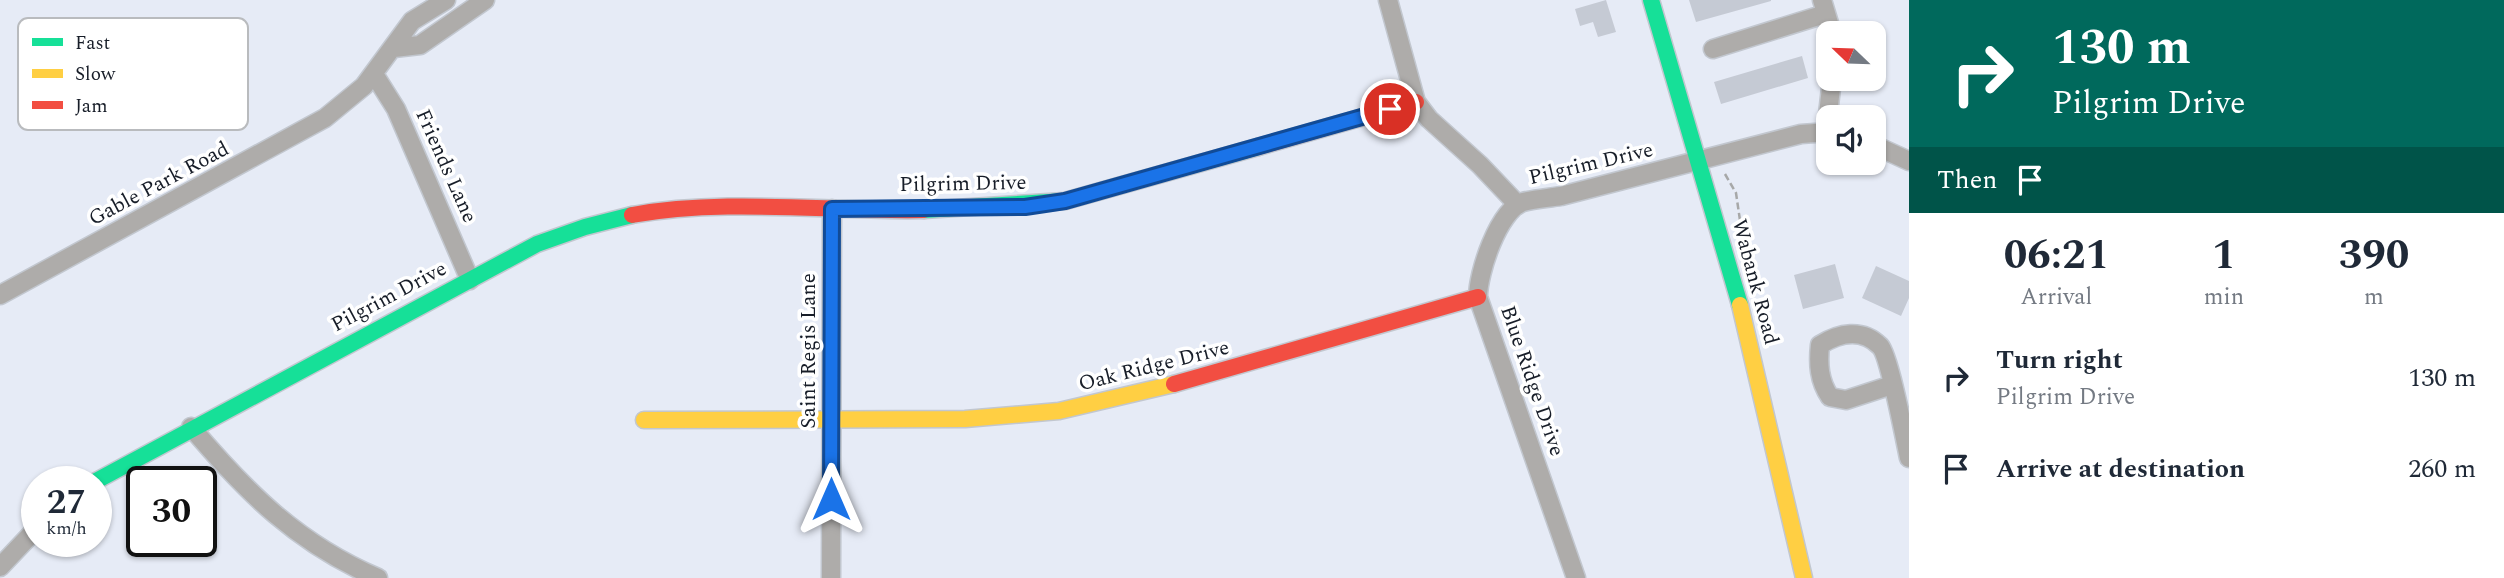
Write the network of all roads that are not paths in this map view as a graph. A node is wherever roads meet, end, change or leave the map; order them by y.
1 (446, 0) edge
2 (485, 0) edge
3 (1388, 0) edge
4 (1651, 0) edge
5 (1823, 7) edge
6 (394, 48) junction
7 (1713, 49) dead end
8 (373, 74) junction
9 (1416, 102) junction
10 (1816, 133) edge
11 (1886, 150) edge
12 (1909, 161) edge
13 (1701, 162) junction
14 (1518, 205) junction
15 (832, 209) junction
16 (470, 280) junction
17 (0, 295) edge
18 (1478, 297) junction
19 (1892, 385) junction
20 (644, 420) dead end
21 (831, 420) junction
22 (191, 427) junction
23 (1909, 458) edge
24 (112, 472) edge
25 (21, 545) edge
26 (0, 568) edge
27 (378, 578) edge
28 (831, 578) edge
29 (1576, 578) edge
30 (1804, 578) edge

1 - 6 street, Gable Park Road
2 - 6 street
3 - 9 street
4 - 13 street, Wabank Road
5 - 7 street
6 - 8 street, Gable Park Road
8 - 16 street, Friends Lane
8 - 17 street, Gable Park Road
9 - 14 street, Pilgrim Drive
9 - 15 street, Pilgrim Drive
10 - 13 street, Pilgrim Drive
11 - 12 street
13 - 14 street, Pilgrim Drive
13 - 30 street, Wabank Road
14 - 18 street, Blue Ridge Drive
15 - 16 street, Pilgrim Drive
15 - 21 street, Saint Regis Lane
16 - 22 street, Pilgrim Drive
18 - 21 street, Oak Ridge Drive
18 - 29 street, Blue Ridge Drive
19 - 19 street
19 - 23 street
20 - 21 street, Oak Ridge Drive
21 - 28 street, Saint Regis Lane
22 - 24 street, Pilgrim Drive
22 - 27 street
25 - 26 street

